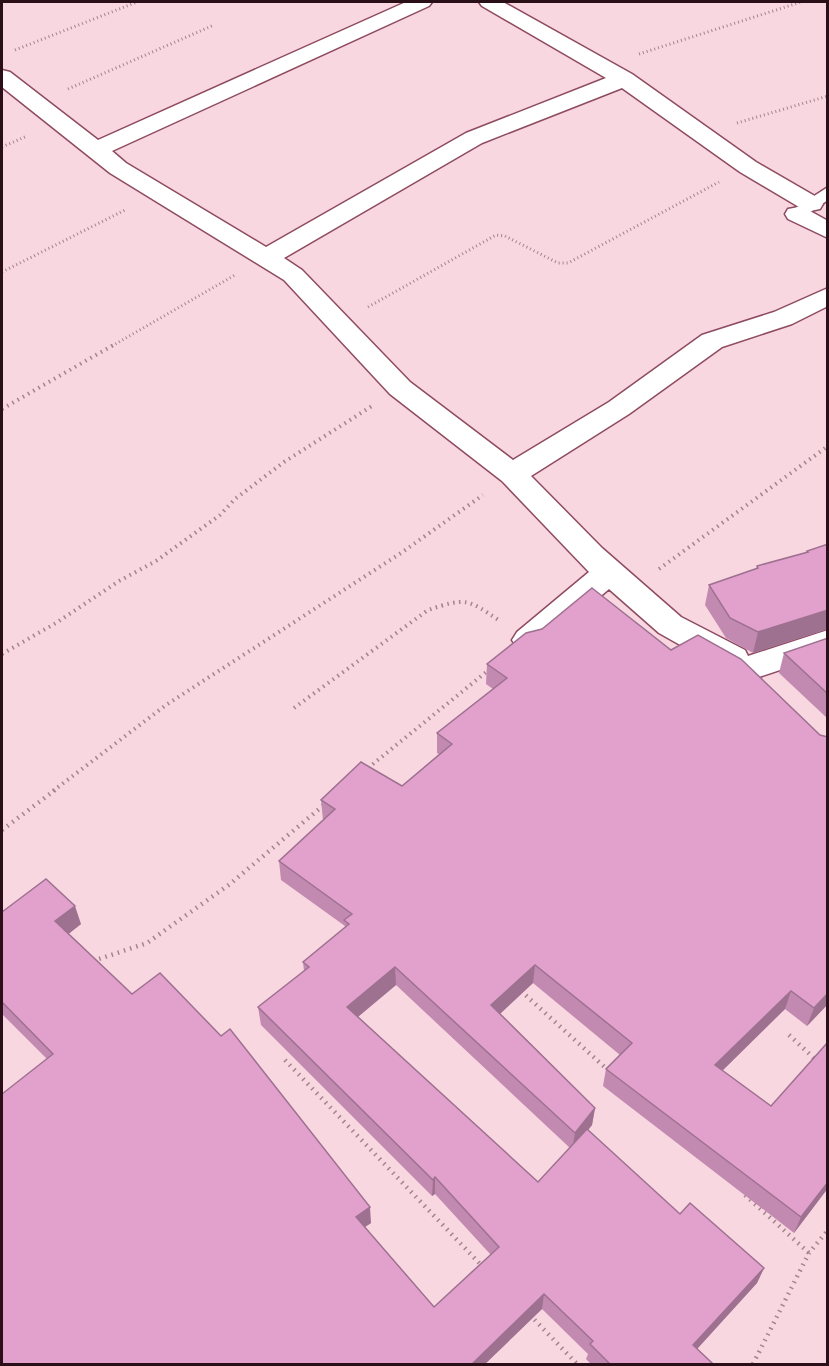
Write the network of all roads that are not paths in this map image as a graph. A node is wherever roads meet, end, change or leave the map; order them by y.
1 (422, 2) edge
2 (489, 2) edge
3 (2, 77) edge
4 (624, 79) junction
5 (96, 150) junction
6 (812, 203) edge
7 (828, 231) edge
8 (266, 258) junction
9 (828, 296) edge
10 (512, 474) junction
11 (619, 581) junction
12 (528, 640) edge
13 (828, 642) edge
14 (750, 668) junction
15 (773, 690) edge

1 - 5 street
2 - 4 street
3 - 5 street
4 - 6 street
4 - 8 street
5 - 8 street
6 - 7 street
8 - 10 street
9 - 10 street
10 - 11 street
11 - 12 street
11 - 14 street
13 - 14 street
14 - 15 street

